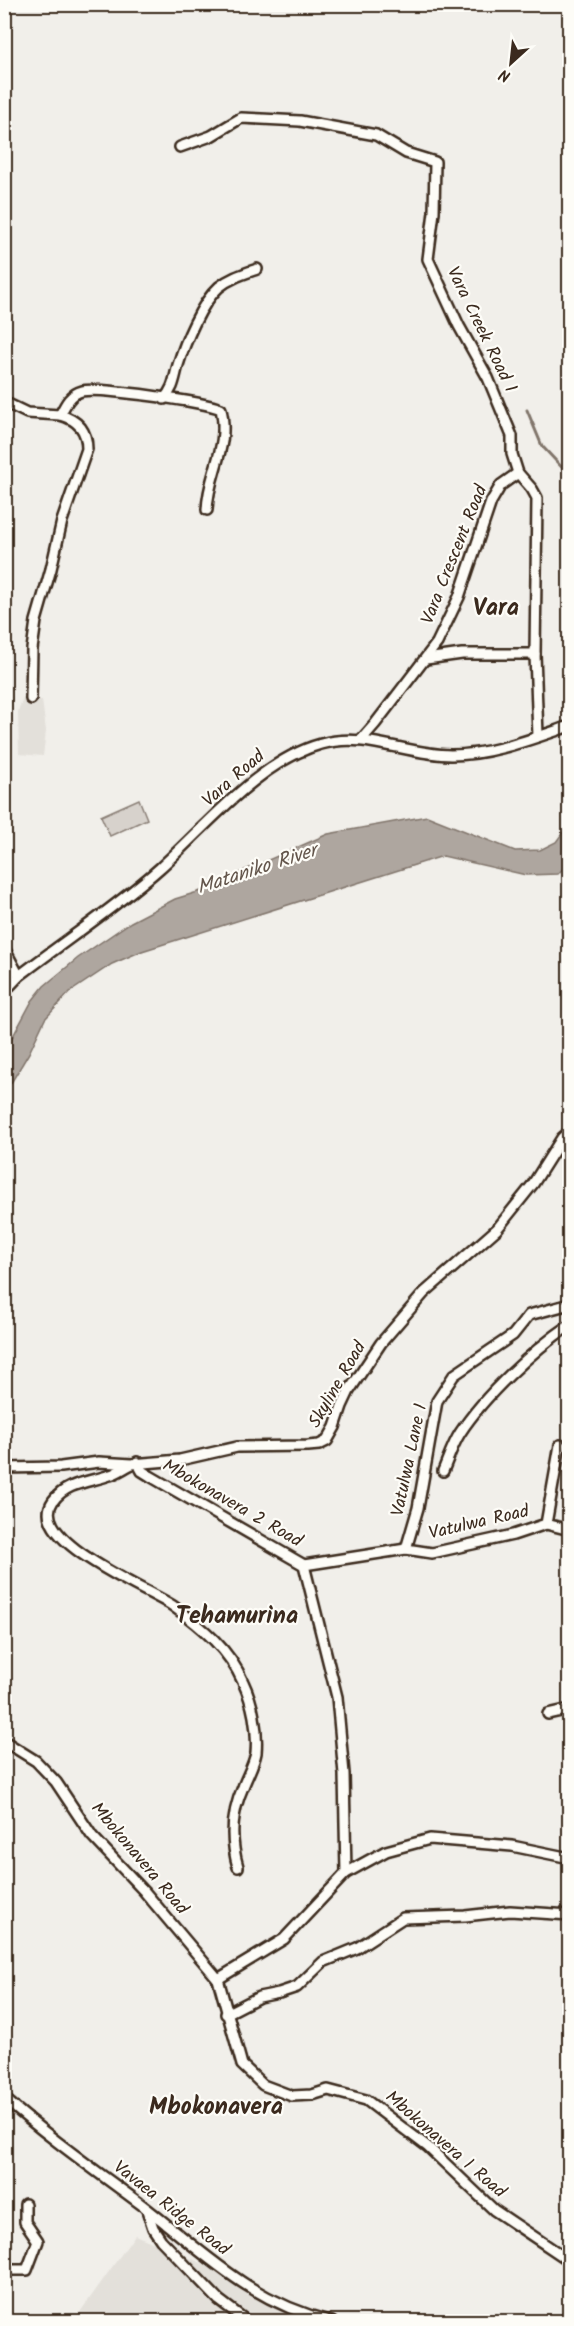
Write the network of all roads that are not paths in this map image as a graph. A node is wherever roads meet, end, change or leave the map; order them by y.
1 (180, 147) dead end
2 (257, 269) dead end
3 (164, 399) junction
4 (4, 402) edge
5 (60, 415) junction
6 (518, 473) junction
7 (207, 510) dead end
8 (535, 654) junction
9 (426, 659) junction
10 (31, 699) dead end
11 (570, 726) edge
12 (538, 736) junction
13 (361, 740) junction
14 (4, 948) edge
15 (19, 976) junction
16 (4, 992) edge
17 (570, 1131) edge
18 (570, 1304) edge
19 (570, 1325) edge
20 (560, 1445) dead end
21 (134, 1463) junction
22 (4, 1468) edge
23 (443, 1471) dead end
24 (546, 1524) junction
25 (570, 1530) edge
26 (406, 1550) junction
27 (304, 1565) junction
28 (570, 1709) edge
29 (548, 1713) dead end
30 (4, 1741) edge
31 (570, 1858) edge
32 (238, 1867) dead end
33 (346, 1873) junction
34 (570, 1915) edge
35 (218, 1979) junction
36 (226, 2014) junction
37 (4, 2098) edge
38 (25, 2204) dead end
39 (147, 2210) junction
40 (570, 2261) edge
41 (4, 2272) edge
42 (248, 2322) edge
43 (332, 2322) edge

1 - 6 street, Vara Creek Road 1
2 - 3 street
3 - 5 street
3 - 7 street
4 - 5 street
5 - 10 street
6 - 8 street, Vara Creek Road 1
6 - 9 street, Vara Crescent Road
8 - 9 street
8 - 12 street, Vara Creek Road 1
9 - 13 street, Vara Crescent Road
11 - 12 street, Vara Road
12 - 13 street, Vara Road
13 - 15 street, Vara Road
14 - 15 street
15 - 16 street, Vara Road
17 - 21 street, Skyline Road
18 - 26 street, Vatulwa Lane 1
19 - 23 street
20 - 24 street, Vatulwa Road
21 - 22 street, Skyline Road
21 - 27 street, Mbokonavera 2 Road
21 - 32 street
24 - 25 street
24 - 26 street, Vatulwa Road
26 - 27 street, Vatulwa Road
27 - 33 street, Mbokonavera 2 Road
28 - 29 street
30 - 35 street, Mbokonavera Road
31 - 33 street
33 - 35 street
34 - 36 street
35 - 36 street, Mbokonavera 1 Road
36 - 40 street, Mbokonavera 1 Road
37 - 39 street, Vavaea Ridge Road
38 - 41 street
39 - 42 street
39 - 43 street, Vavaea Ridge Road

